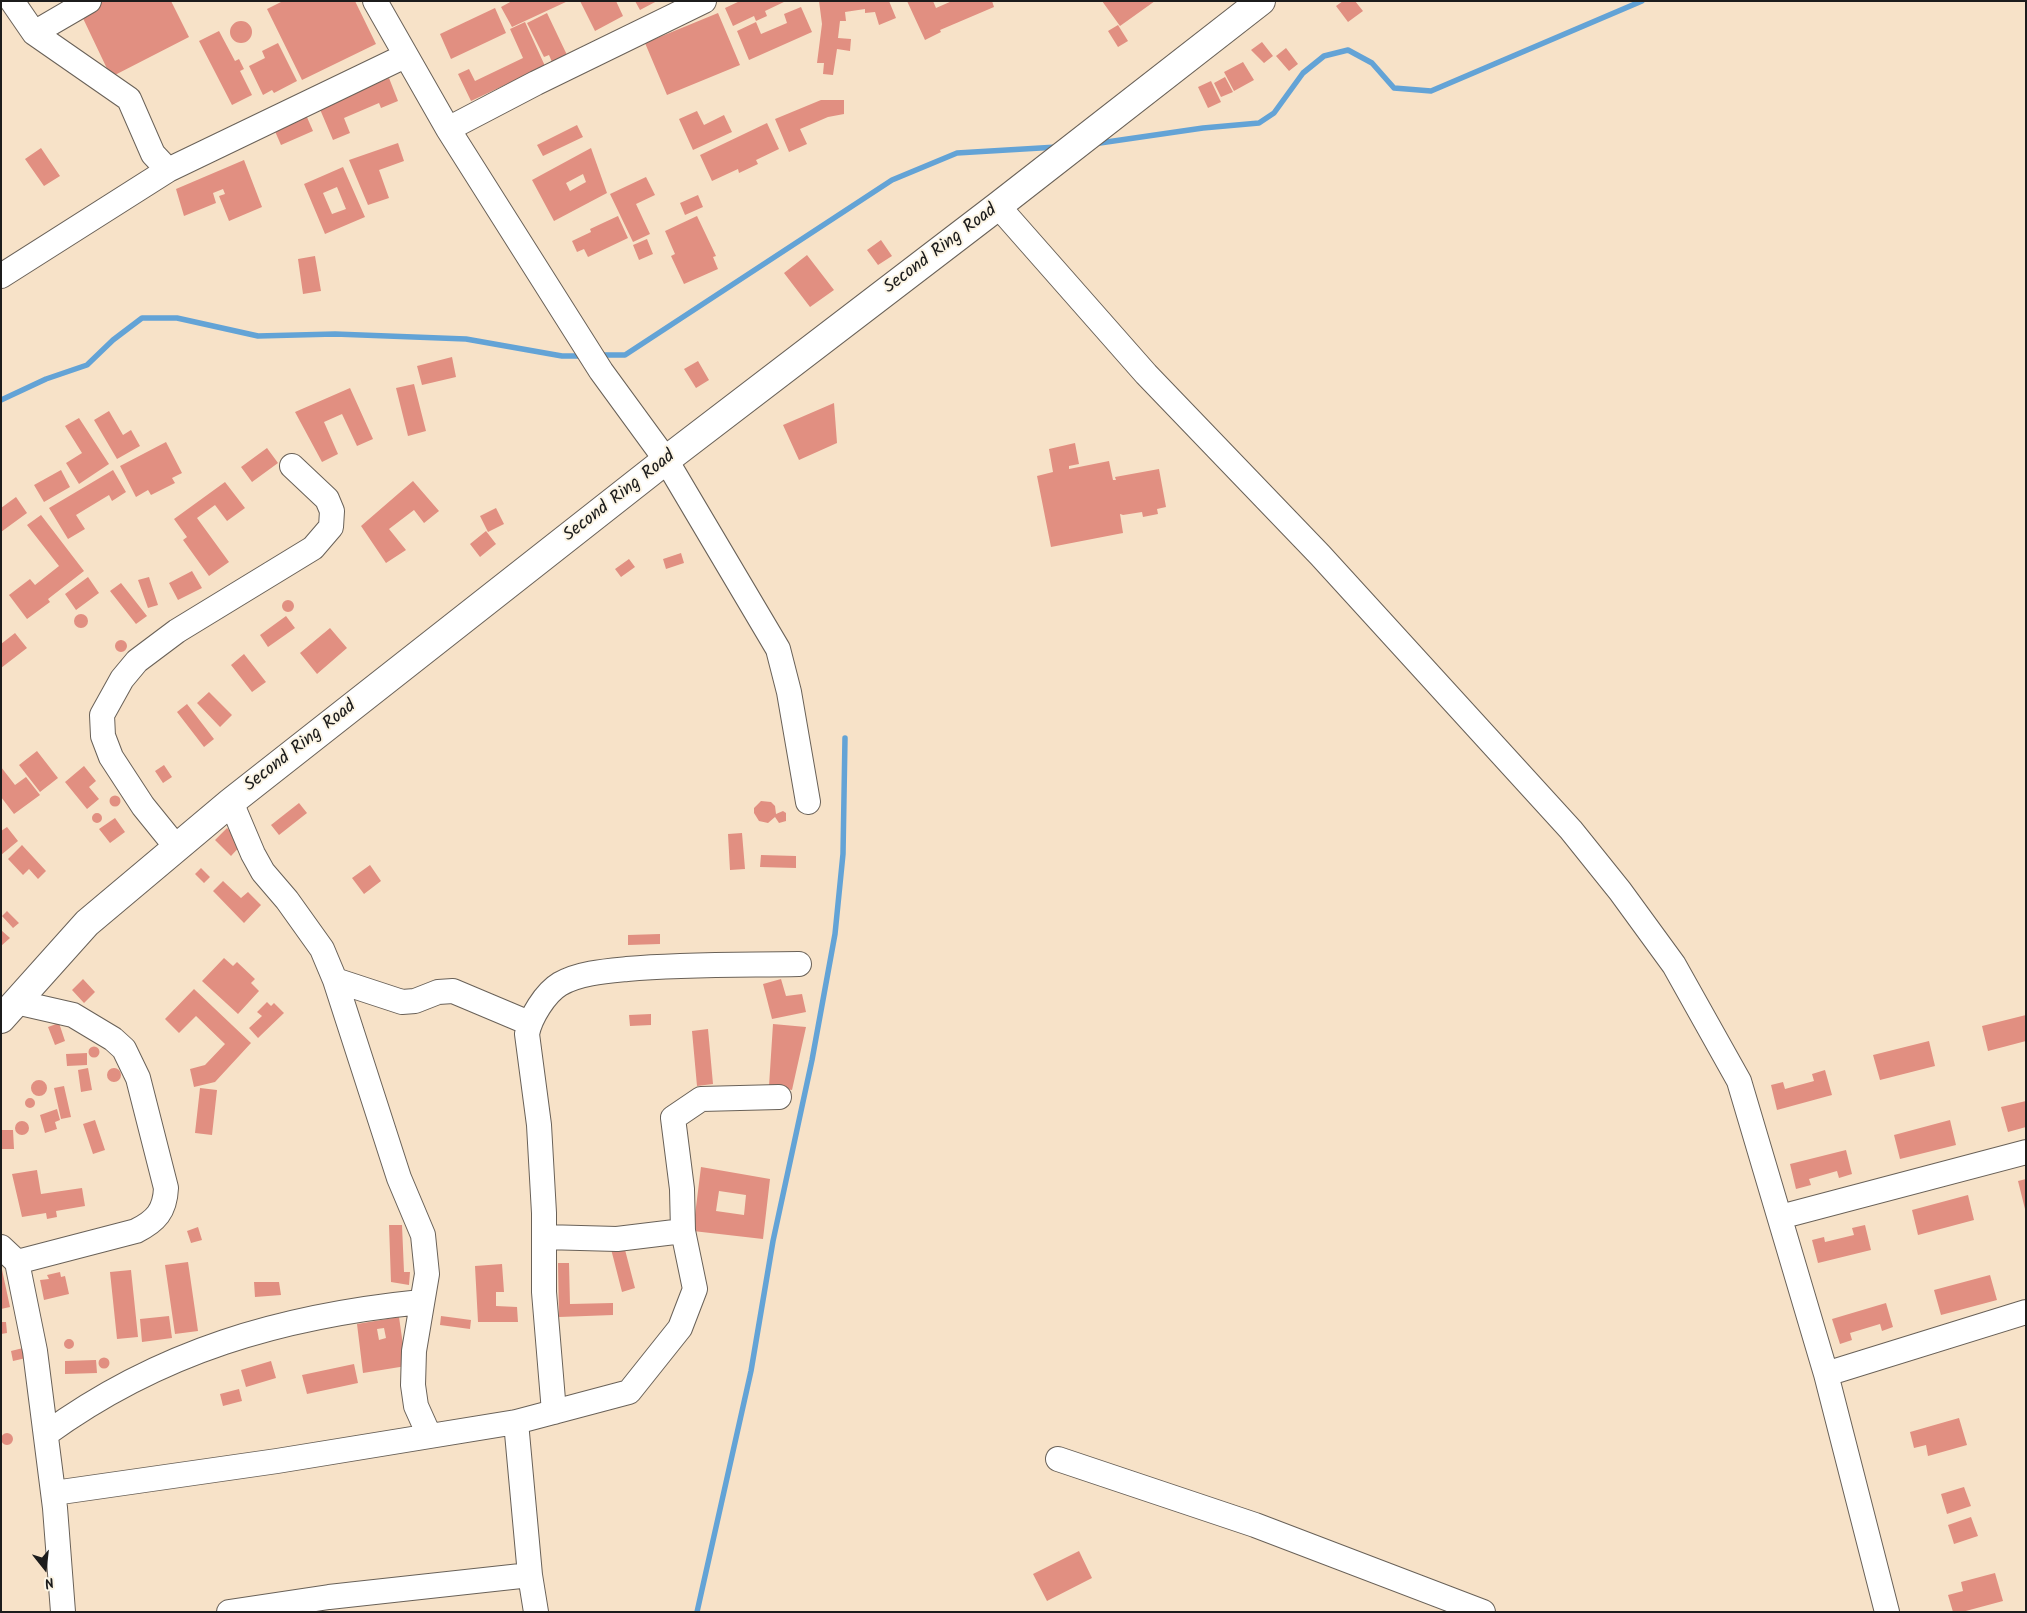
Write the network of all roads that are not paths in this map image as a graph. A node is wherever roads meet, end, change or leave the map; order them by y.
1 (12, 1) edge
2 (88, 1) edge
3 (375, 1) edge
4 (704, 1) edge
5 (1261, 1) edge
6 (34, 33) junction
7 (405, 56) junction
8 (448, 130) junction
9 (168, 170) junction
10 (998, 206) junction
11 (1, 276) edge
12 (666, 460) junction
13 (292, 466) dead end
14 (231, 802) junction
15 (808, 802) dead end
16 (177, 848) junction
17 (799, 964) dead end
18 (335, 980) junction
19 (9, 1011) edge
20 (529, 1023) junction
21 (779, 1098) dead end
22 (2026, 1152) edge
23 (1780, 1218) junction
24 (683, 1231) junction
25 (544, 1237) junction
26 (9, 1255) edge
27 (421, 1302) junction
28 (2026, 1312) edge
29 (1826, 1374) junction
30 (554, 1412) junction
31 (516, 1422) junction
32 (46, 1434) junction
33 (429, 1435) junction
34 (1058, 1460) dead end
35 (54, 1493) junction
36 (530, 1575) junction
37 (63, 1612) edge
38 (229, 1612) edge
39 (536, 1612) edge
40 (1483, 1612) edge
41 (1886, 1612) edge

1 - 6 street
2 - 6 street
3 - 7 street
4 - 8 street
5 - 10 main road, Second Ring Road
6 - 9 street
7 - 8 street
7 - 9 street
8 - 12 street
9 - 11 street
10 - 12 main road, Second Ring Road
10 - 23 street
12 - 14 main road, Second Ring Road
12 - 15 street
13 - 16 street
14 - 16 main road, Second Ring Road
14 - 18 street
16 - 19 main road, Second Ring Road
17 - 20 street
18 - 20 street
18 - 27 street
19 - 26 street
20 - 25 street
21 - 24 street
22 - 23 street
23 - 29 street
24 - 25 street
24 - 30 street
25 - 30 street
26 - 32 street
27 - 32 street
27 - 33 street
28 - 29 street
29 - 41 street
30 - 31 street
31 - 33 street
31 - 36 street
32 - 35 street
33 - 35 street
34 - 40 street
35 - 37 street
36 - 38 street
36 - 39 street

